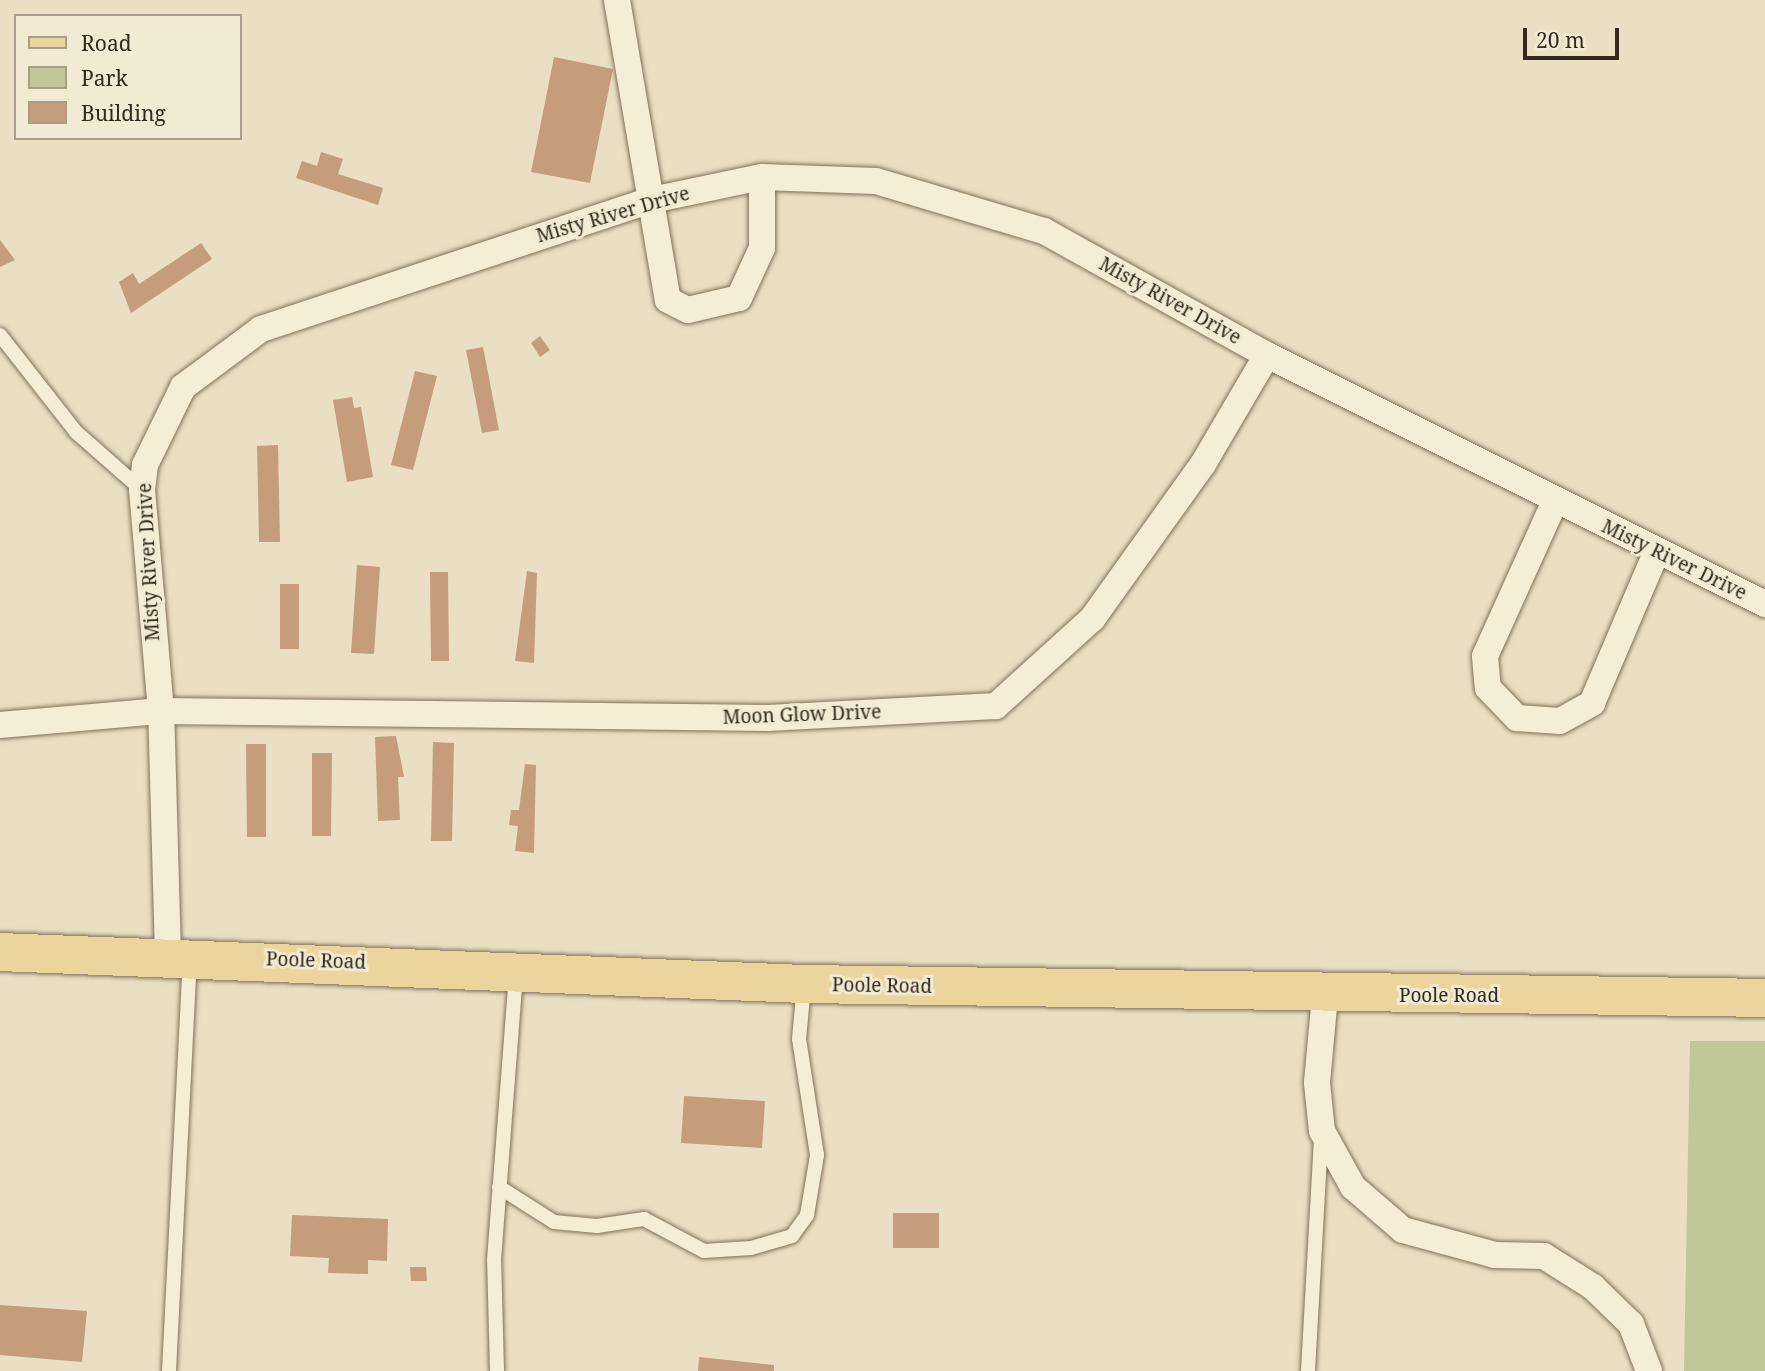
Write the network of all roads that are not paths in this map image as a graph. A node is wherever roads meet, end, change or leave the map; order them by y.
1 (617, 0) edge
2 (761, 177) junction
3 (647, 201) junction
4 (0, 335) edge
5 (1267, 355) junction
6 (142, 490) junction
7 (1555, 501) junction
8 (1656, 553) junction
9 (1765, 604) edge
10 (161, 711) junction
11 (0, 725) edge
12 (0, 952) edge
13 (179, 956) junction
14 (516, 968) junction
15 (804, 984) junction
16 (1325, 996) junction
17 (1765, 998) edge
18 (1322, 1125) junction
19 (499, 1186) junction
20 (169, 1371) edge
21 (497, 1371) edge
22 (1308, 1371) edge
23 (1649, 1371) edge

1 - 3 street
2 - 3 street, Misty River Drive
2 - 3 street
2 - 5 street, Misty River Drive
3 - 6 street, Misty River Drive
4 - 6 lane
5 - 7 street, Misty River Drive
5 - 10 street, Moon Glow Drive
6 - 10 street, Misty River Drive
7 - 8 street, Misty River Drive
7 - 8 street
8 - 9 street, Misty River Drive
10 - 11 street, Moon Glow Drive
10 - 13 street, Misty River Drive
12 - 13 main road, Poole Road
13 - 14 main road, Poole Road
13 - 20 lane
14 - 15 main road, Poole Road
14 - 19 lane
15 - 16 main road, Poole Road
15 - 19 lane
16 - 17 main road, Poole Road
16 - 18 street
18 - 22 lane
18 - 23 street
19 - 21 lane

